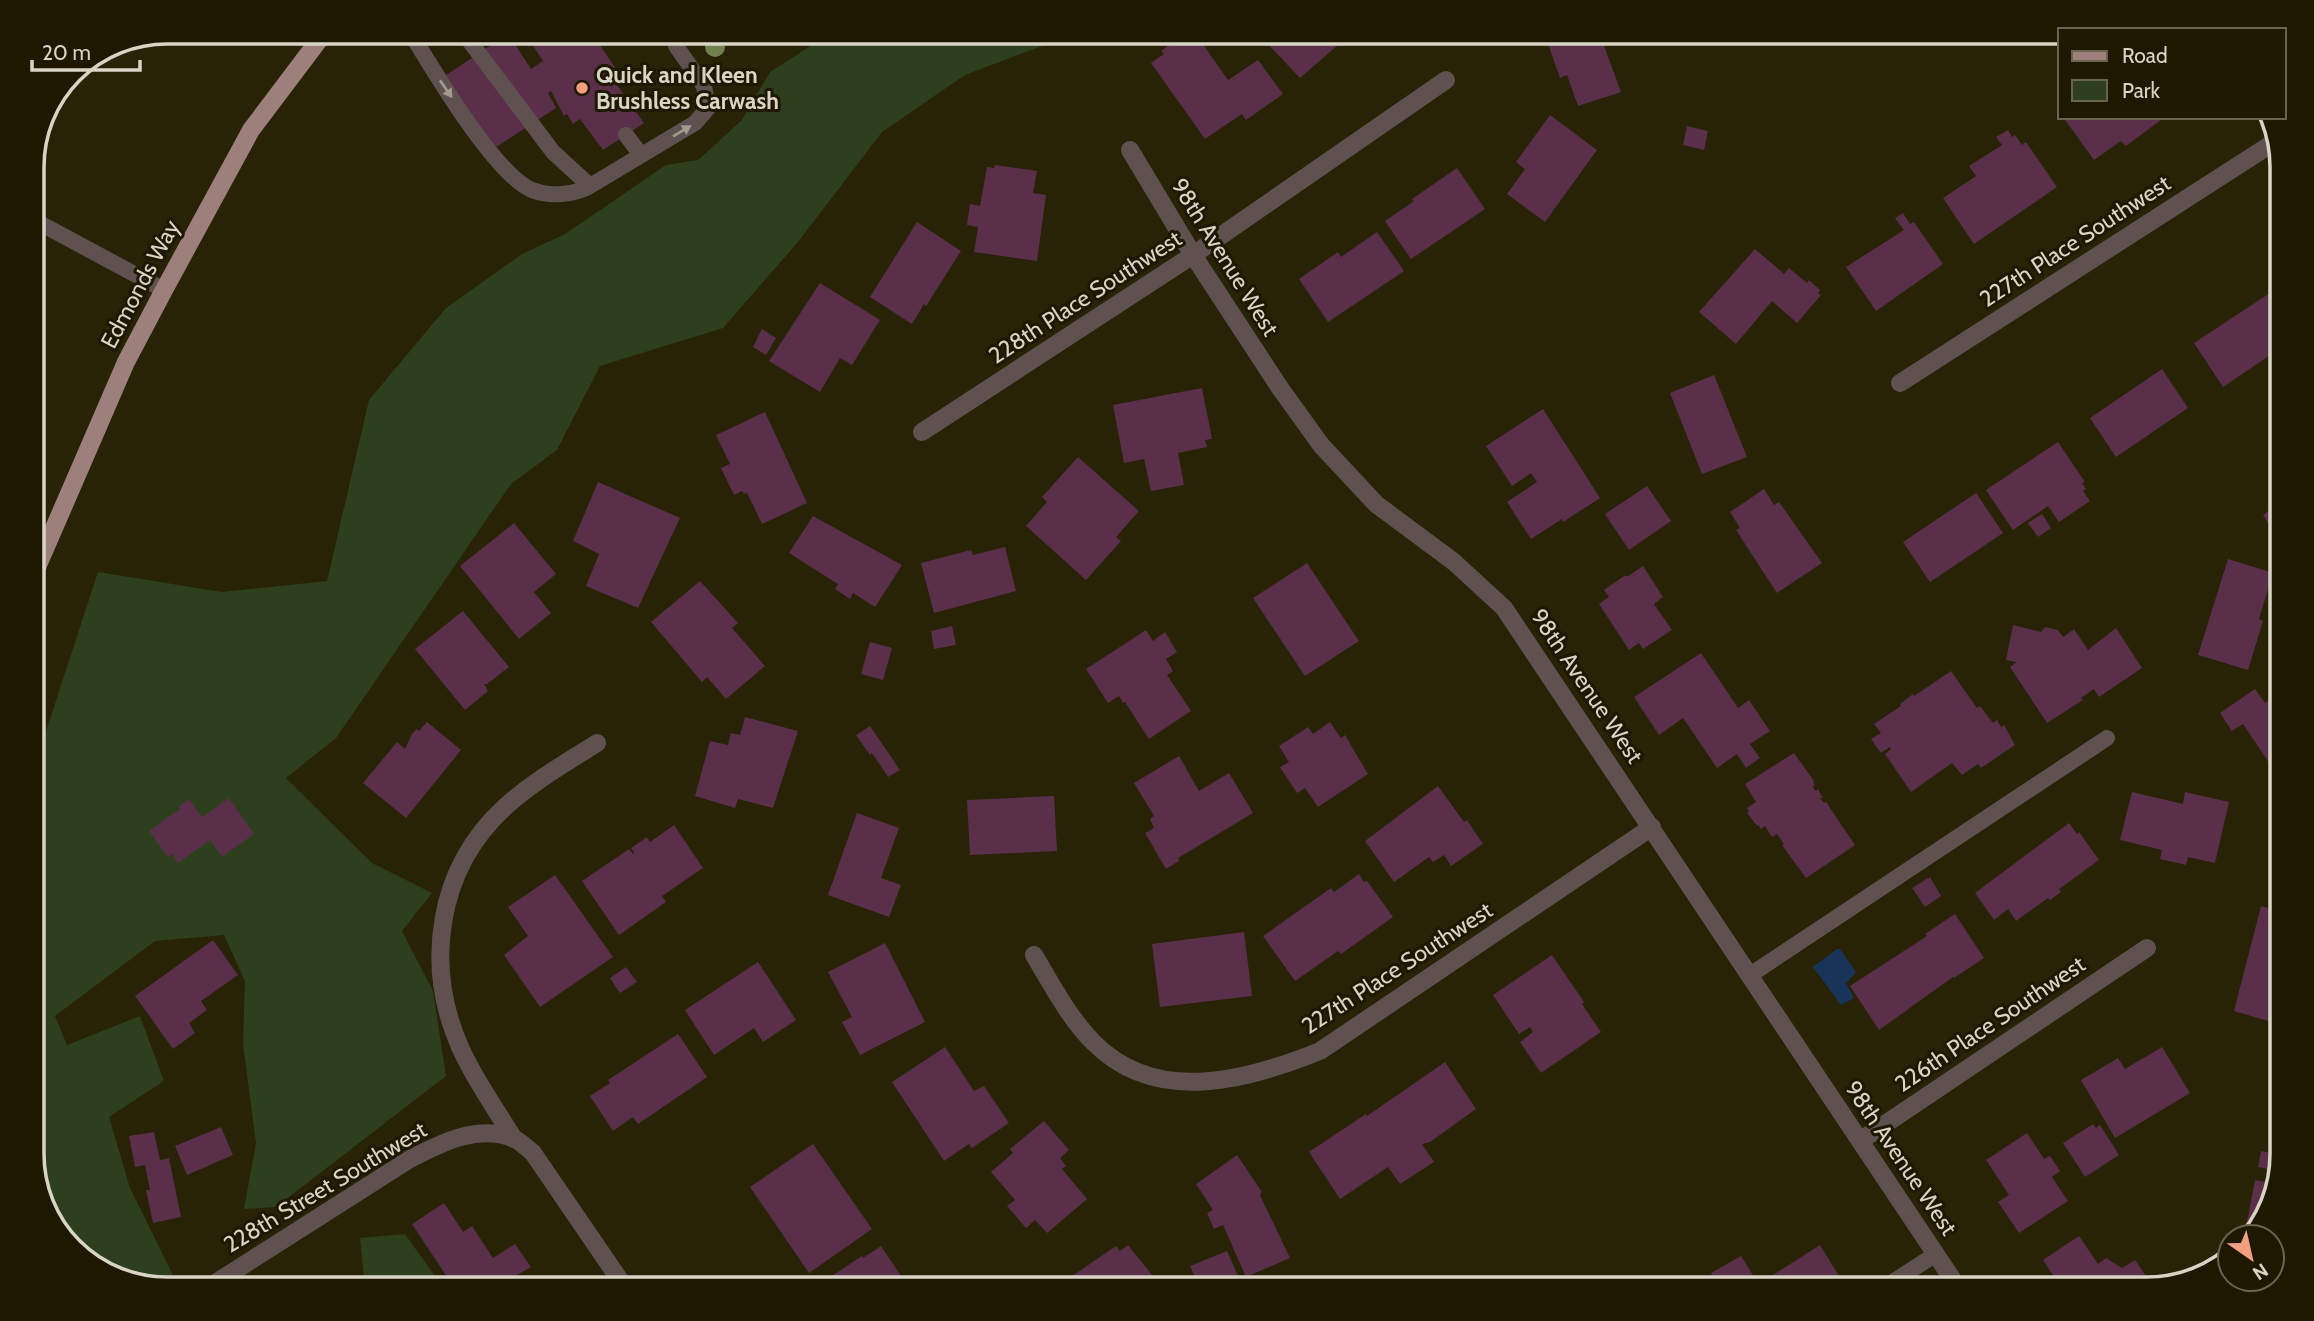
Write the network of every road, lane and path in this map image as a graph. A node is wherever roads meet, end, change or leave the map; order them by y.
1 (316, 44) edge
2 (418, 44) edge
3 (471, 44) edge
4 (676, 46) dead end
5 (1446, 80) dead end
6 (626, 135) dead end
7 (2268, 146) edge
8 (1130, 150) dead end
9 (641, 155) junction
10 (590, 186) junction
11 (44, 225) edge
12 (1193, 255) junction
13 (164, 290) junction
14 (1900, 383) dead end
15 (922, 432) dead end
16 (44, 551) edge
17 (2107, 738) dead end
18 (597, 743) dead end
19 (1652, 827) junction
20 (2147, 948) dead end
21 (1034, 955) dead end
22 (1749, 975) junction
23 (514, 1139) junction
24 (1860, 1141) junction
25 (1936, 1254) junction
26 (226, 1277) edge
27 (617, 1277) edge
28 (1902, 1277) edge
29 (1951, 1277) edge

1 - 13 main road, Edmonds Way
2 -> 10 lane
3 - 10 lane
9 -> 4 lane
5 - 12 street, 228th Place Southwest
6 - 9 lane
7 - 14 street, 227th Place Southwest
8 - 12 street, 98th Avenue West
9 - 10 lane
11 - 13 lane
12 - 15 street, 228th Place Southwest
12 - 19 street, 98th Avenue West
13 - 16 main road, Edmonds Way
17 - 22 lane
18 - 23 street
19 - 21 street, 227th Place Southwest
19 - 22 street, 98th Avenue West
20 - 24 street, 226th Place Southwest
22 - 24 street, 98th Avenue West
23 - 26 street, 228th Street Southwest
23 - 27 street
24 - 25 street, 98th Avenue West
25 - 28 lane
25 - 29 street, 98th Avenue West

